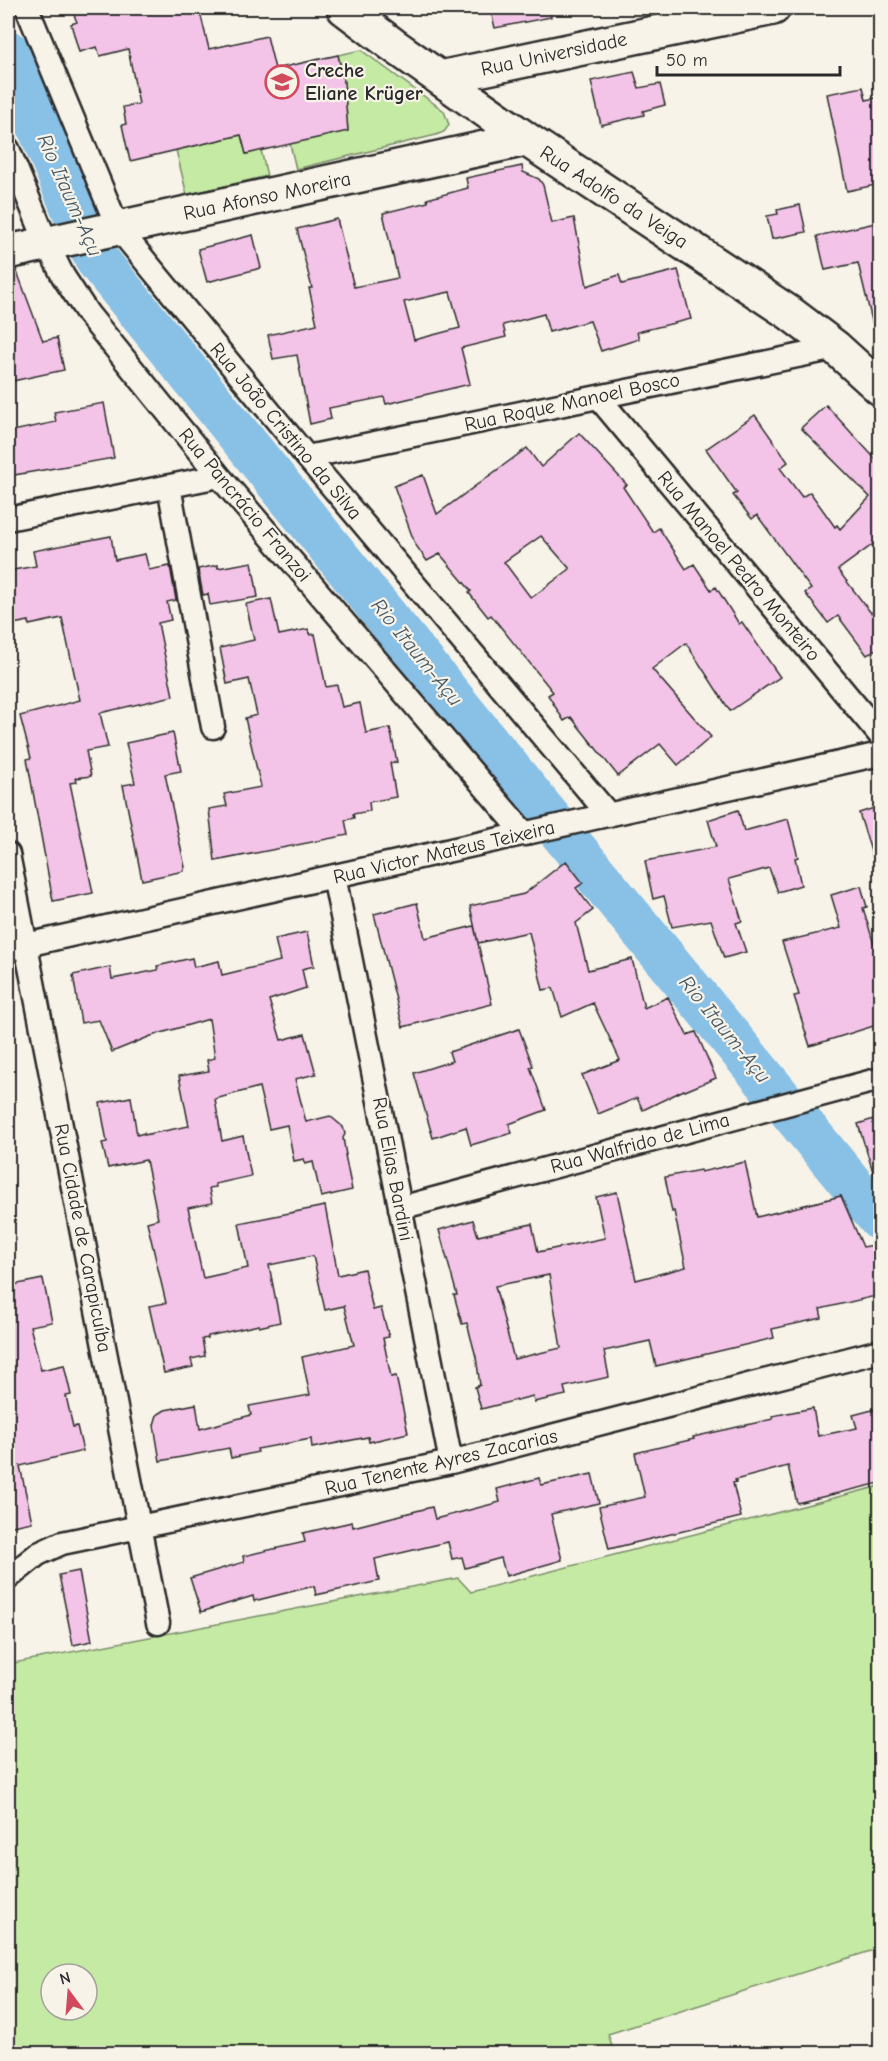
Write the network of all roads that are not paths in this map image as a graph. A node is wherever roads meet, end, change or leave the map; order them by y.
1 (27, 8) edge
2 (345, 8) edge
3 (773, 8) edge
4 (696, 16) edge
5 (440, 78) junction
6 (526, 139) junction
7 (8, 149) edge
8 (110, 230) junction
9 (58, 241) junction
10 (8, 252) edge
11 (836, 348) junction
12 (880, 388) edge
13 (598, 397) junction
14 (308, 457) junction
15 (219, 476) junction
16 (169, 486) junction
17 (8, 519) edge
18 (213, 727) dead end
19 (880, 735) edge
20 (880, 754) edge
21 (609, 815) junction
22 (534, 832) junction
23 (8, 854) edge
24 (334, 876) junction
25 (16, 947) edge
26 (880, 1079) edge
27 (400, 1208) junction
28 (880, 1351) edge
29 (451, 1462) junction
30 (140, 1528) junction
31 (8, 1578) edge
32 (158, 1623) dead end

1 - 8 street, Rua João Cristino da Silva
2 - 5 street, Rua Adolfo da Veiga
3 - 4 street, Rua Universidade
4 - 5 street, Rua Universidade
5 - 6 street, Rua Adolfo da Veiga
6 - 8 street, Rua Afonso Moreira
6 - 11 street, Rua Adolfo da Veiga
7 - 9 street, Rua Pancrácio Franzoi
8 - 9 street, Rua Afonso Moreira
8 - 14 street, Rua João Cristino da Silva
9 - 10 street, Rua Afonso Moreira
9 - 15 street, Rua Pancrácio Franzoi
11 - 12 street, Rua Adolfo da Veiga
11 - 13 street, Rua Roque Manoel Bosco
13 - 14 street, Rua Roque Manoel Bosco
13 - 19 street, Rua Manoel Pedro Monteiro
14 - 21 street, Rua João Cristino da Silva
15 - 16 street
15 - 22 street, Rua Pancrácio Franzoi
16 - 17 street
16 - 18 street
20 - 21 street, Rua Victor Mateus Teixeira
21 - 22 street, Rua Victor Mateus Teixeira
22 - 24 street, Rua Victor Mateus Teixeira
23 - 25 street, Rua Cidade de Carapicuíba
24 - 25 street, Rua Victor Mateus Teixeira
24 - 27 street, Rua Elias Bardini
25 - 30 street, Rua Cidade de Carapicuíba
26 - 27 street, Rua Walfrido de Lima
27 - 29 street, Rua Elias Bardini
28 - 29 street, Rua Tenente Ayres Zacarias
29 - 30 street, Rua Tenente Ayres Zacarias
30 - 31 street, Rua Tenente Ayres Zacarias
30 - 32 street, Rua Cidade de Carapicuíba

